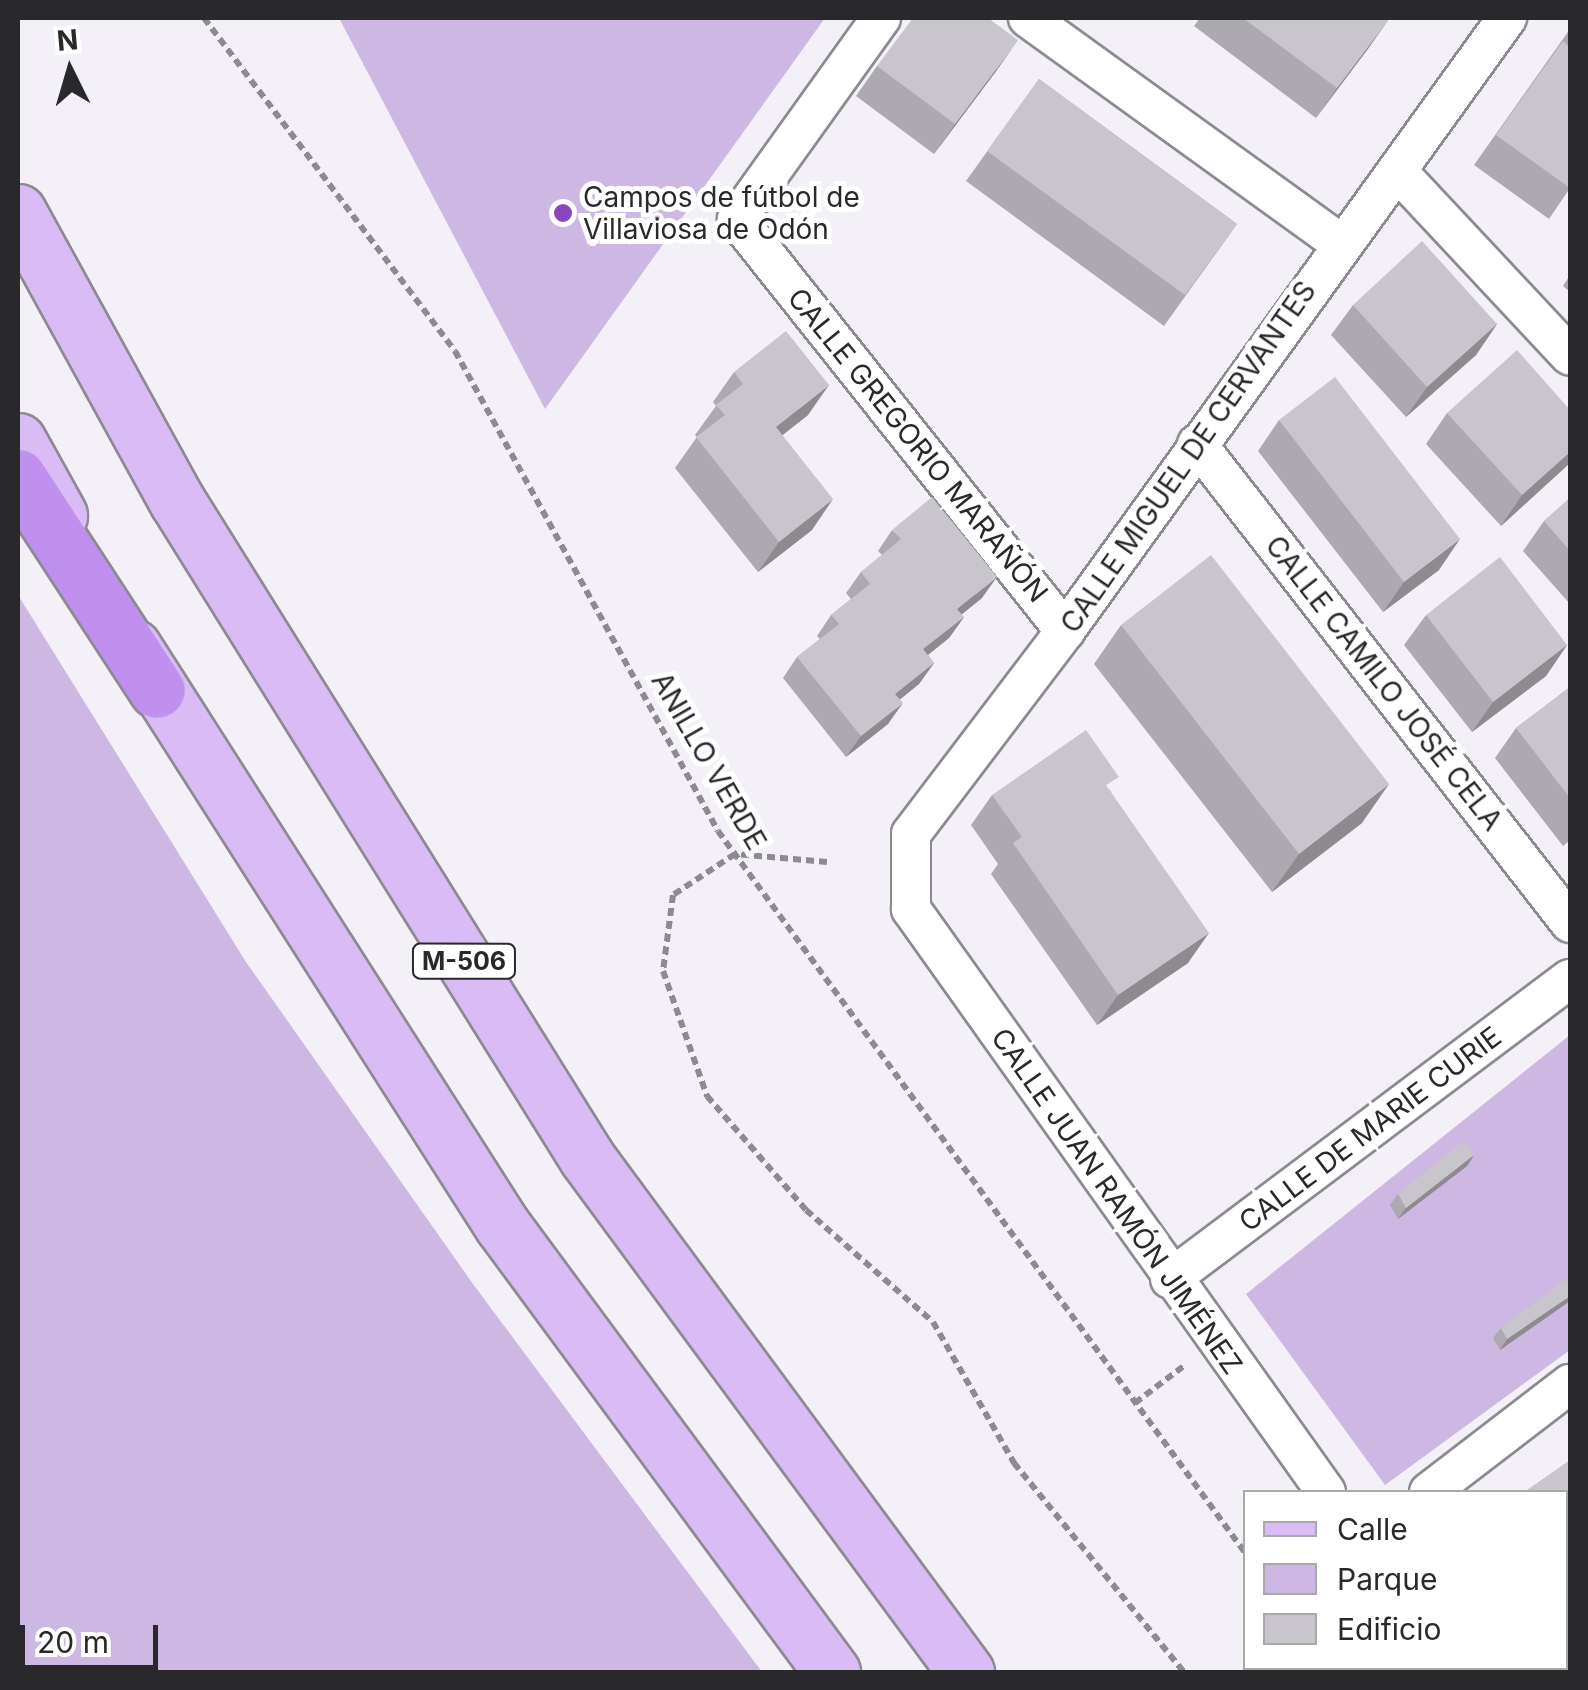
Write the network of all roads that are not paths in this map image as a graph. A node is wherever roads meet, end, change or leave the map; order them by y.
1 (881, 18) edge
2 (1028, 18) edge
3 (1508, 18) edge
4 (1399, 173) junction
5 (18, 212) edge
6 (1340, 243) junction
7 (1570, 356) edge
8 (18, 442) edge
9 (1197, 444) junction
10 (18, 476) edge
11 (1065, 631) junction
12 (157, 690) junction
13 (911, 909) joint
14 (1570, 923) edge
15 (1570, 979) edge
16 (1170, 1278) junction
17 (1570, 1384) edge
18 (1325, 1490) edge
19 (1432, 1490) edge
20 (832, 1672) edge
21 (966, 1672) edge

1 - 11 street, CALLE GREGORIO MARAÑÓN
2 - 6 street
3 - 4 street, CALLE MIGUEL DE CERVANTES
4 - 6 street, CALLE MIGUEL DE CERVANTES
4 - 7 street
5 - 21 main road, M-506
6 - 9 street, CALLE MIGUEL DE CERVANTES
8 - 12 main road
9 - 11 street, CALLE MIGUEL DE CERVANTES
9 - 14 street, CALLE CAMILO JOSÉ CELA
10 - 12 highway
11 - 13 street, CALLE MIGUEL DE CERVANTES
12 - 20 main road
13 - 16 street, CALLE JUAN RAMÓN JIMÉNEZ
15 - 16 street, CALLE DE MARIE CURIE
16 - 18 street, CALLE JUAN RAMÓN JIMÉNEZ
17 - 19 street

